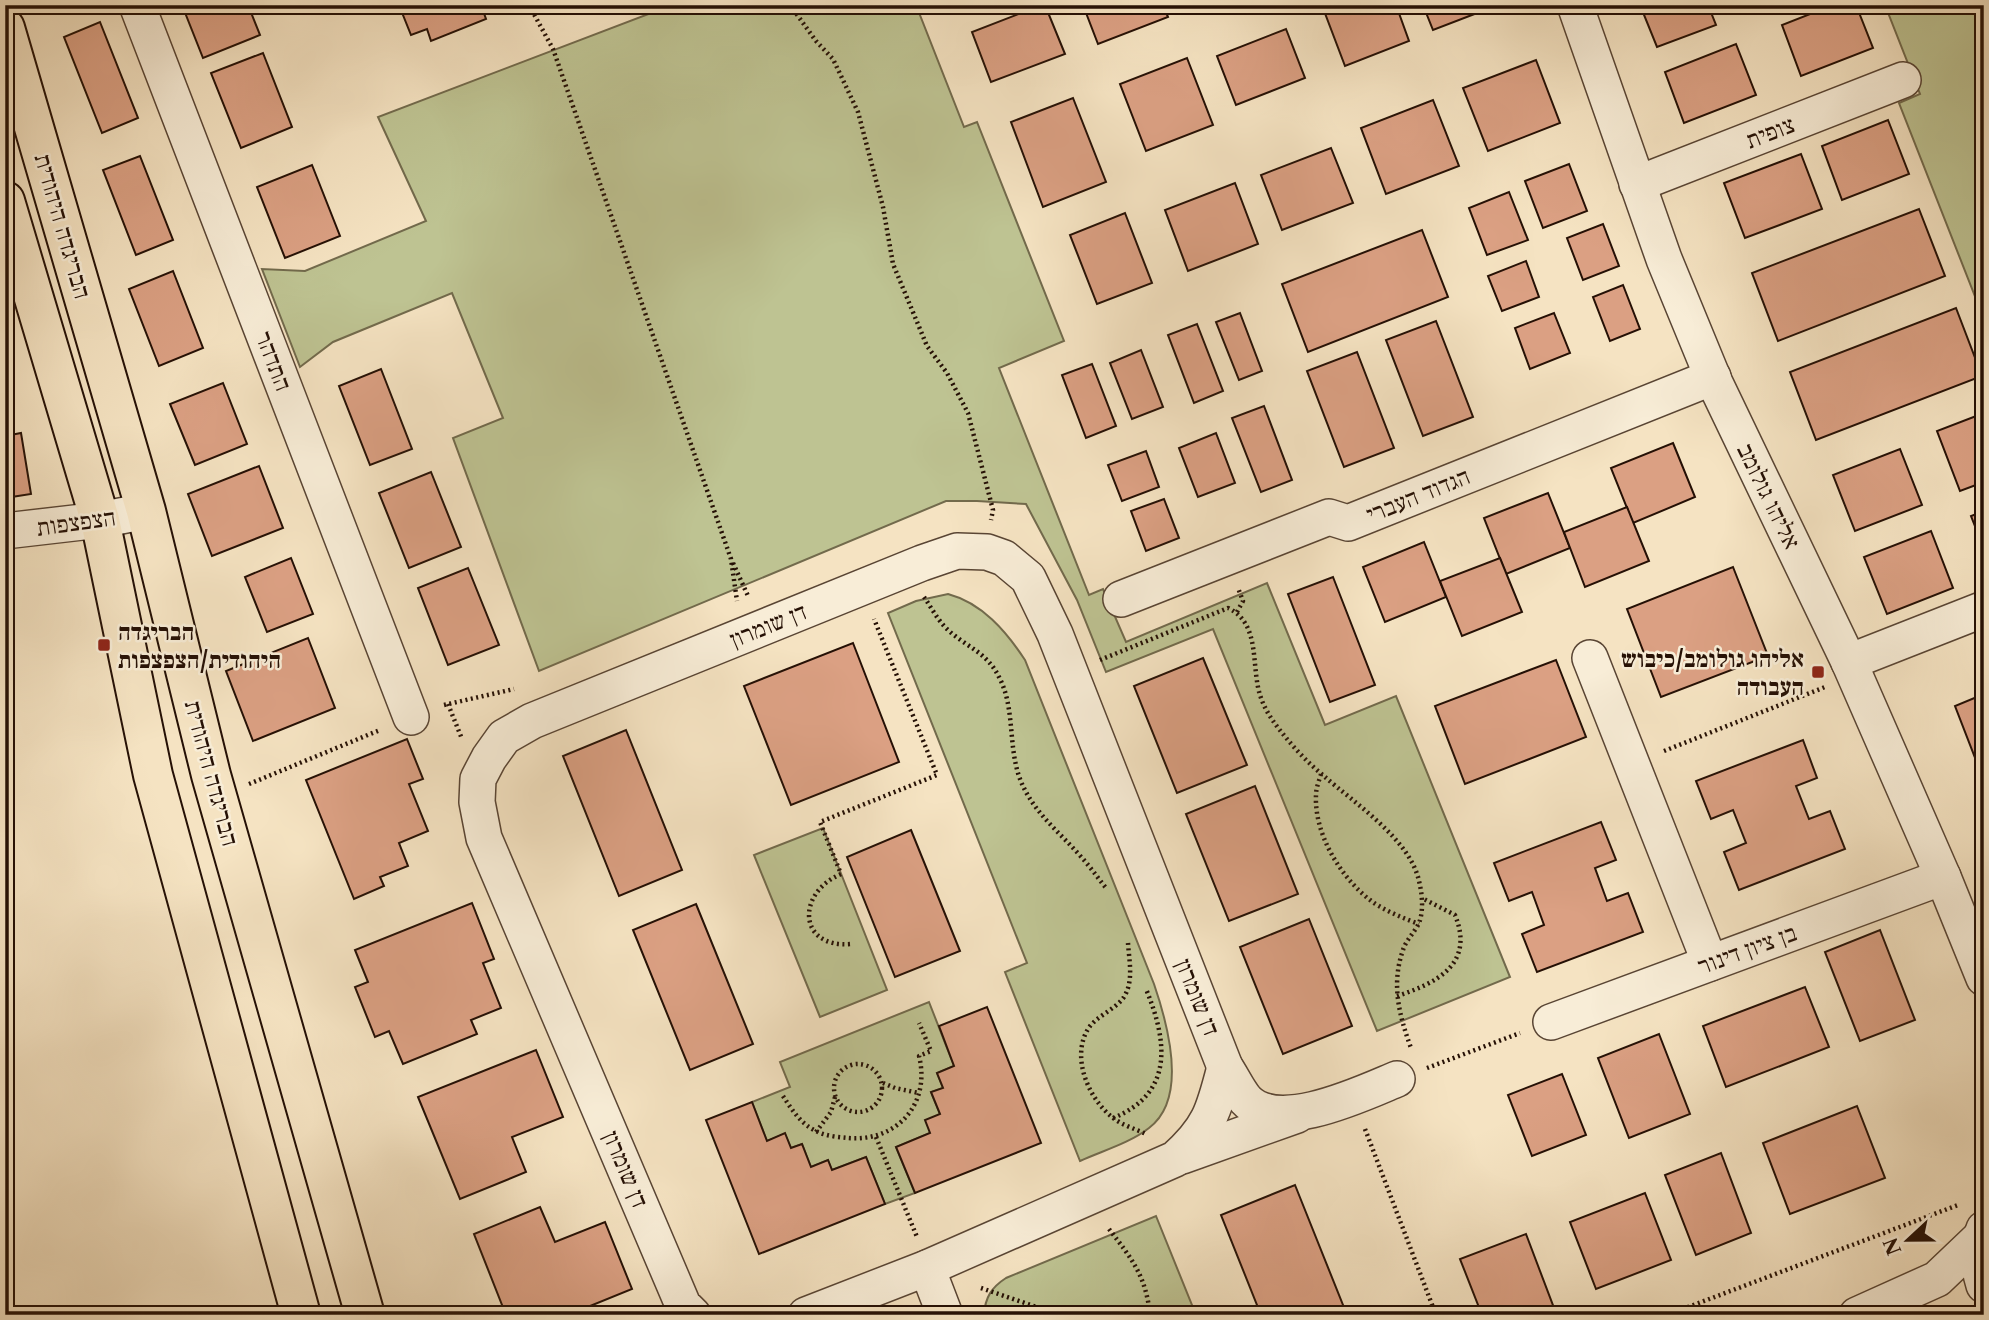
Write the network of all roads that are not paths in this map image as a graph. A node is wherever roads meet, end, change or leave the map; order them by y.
1 (137, 5) edge
2 (1574, 5) edge
3 (5, 28) edge
4 (1903, 80) dead end
5 (1637, 184) junction
6 (5, 201) edge
7 (1713, 377) junction
8 (146, 511) junction
9 (100, 520) junction
10 (5, 531) edge
11 (1121, 599) dead end
12 (1984, 609) edge
13 (1590, 658) dead end
14 (1852, 669) junction
15 (411, 717) road end
16 (1943, 877) junction
17 (1710, 963) junction
18 (1984, 978) edge
19 (1551, 1022) road end
20 (1404, 1064) road end
21 (1226, 1067) junction
22 (1304, 1113) junction
23 (1164, 1148) junction
24 (1977, 1223) edge
25 (922, 1253) junction
26 (1984, 1285) edge
27 (302, 1315) edge
28 (365, 1315) edge
29 (693, 1315) edge
30 (806, 1315) edge
31 (946, 1315) edge
32 (1857, 1315) edge

1 - 15 street, התדהר
2 - 5 street, אליהו גולומב
3 - 8 main road, הבריגדה היהודית
4 - 5 street, צופית
5 - 7 street, אליהו גולומב
6 - 9 main road, הבריגדה היהודית
7 - 11 street, הגדוד העברי
7 - 14 street, אליהו גולומב
8 - 9 street, הצפצפות
8 - 28 main road, הבריגדה היהודית
9 - 10 street, הצפצפות
9 - 27 main road, הבריגדה היהודית
12 - 14 street
13 - 17 street
14 - 16 street, אליהו גולומב
16 - 17 street, בן ציון דינור
16 - 18 street, אליהו גולומב
17 - 19 street, בן ציון דינור
20 - 22 street, דן שומרון
21 - 22 street
21 - 23 street, דן שומרון
21 - 29 street, דן שומרון
22 - 23 street, דן שומרון
23 - 25 street, דן שומרון
24 - 26 street
24 - 32 street
25 - 30 street, דן שומרון
25 - 31 street

